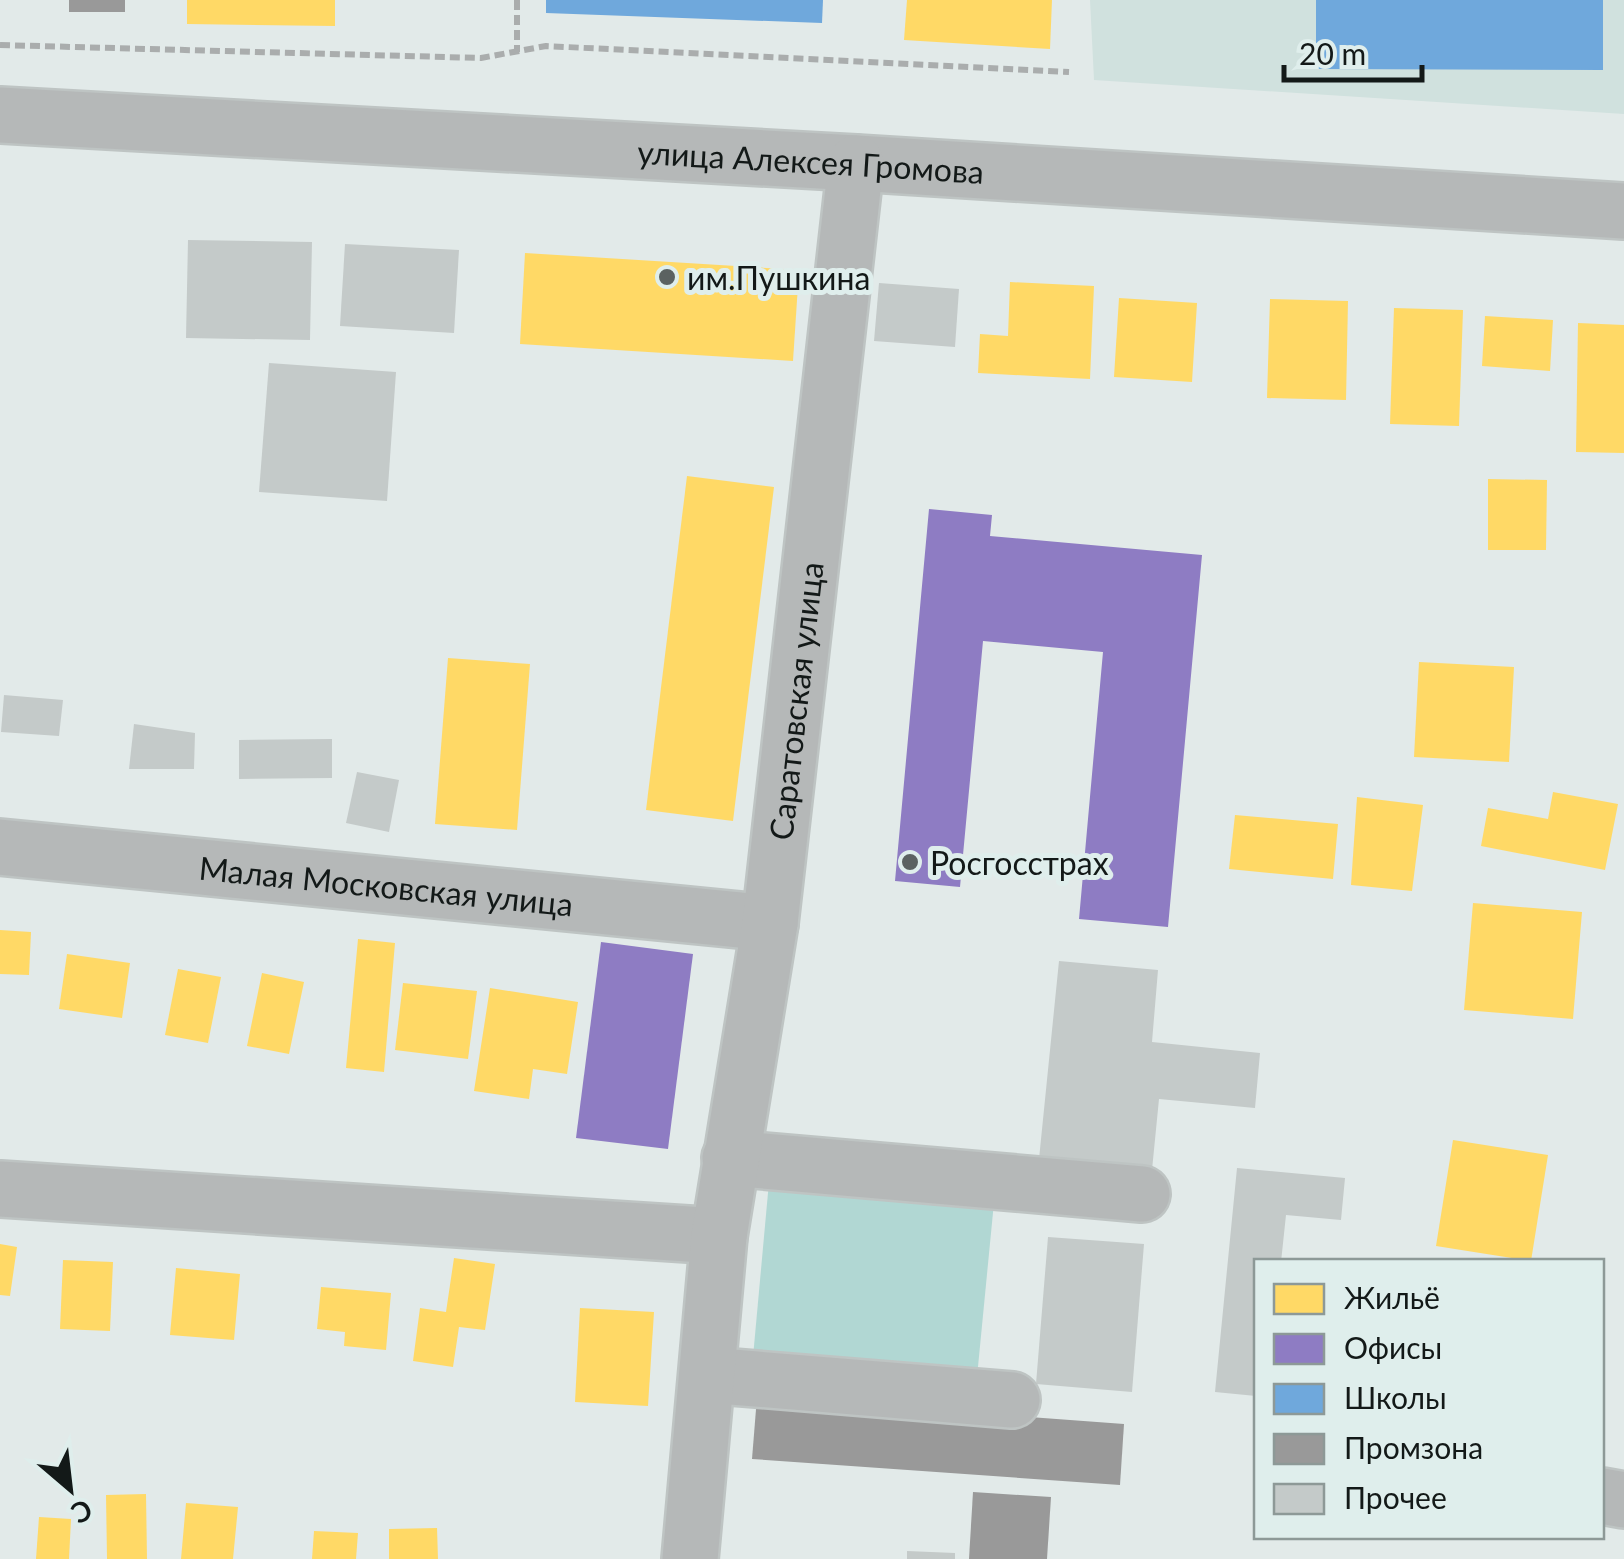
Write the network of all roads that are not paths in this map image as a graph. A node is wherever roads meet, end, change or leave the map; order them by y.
1 (0, 115) edge
2 (856, 163) junction
3 (1624, 211) edge
4 (0, 846) edge
5 (770, 923) junction
6 (730, 1158) junction
7 (0, 1189) edge
8 (1142, 1194) dead end
9 (719, 1236) junction
10 (707, 1375) junction
11 (1012, 1400) dead end
12 (690, 1559) edge

1 - 2 street, улица Алексея Громова
2 - 3 street, улица Алексея Громова
2 - 5 street, Саратовская улица
4 - 5 street, Малая Московская улица
5 - 6 street, Саратовская улица
6 - 8 street
6 - 9 street, Саратовская улица
7 - 9 street
9 - 10 street, Саратовская улица
10 - 11 street
10 - 12 street, Саратовская улица

